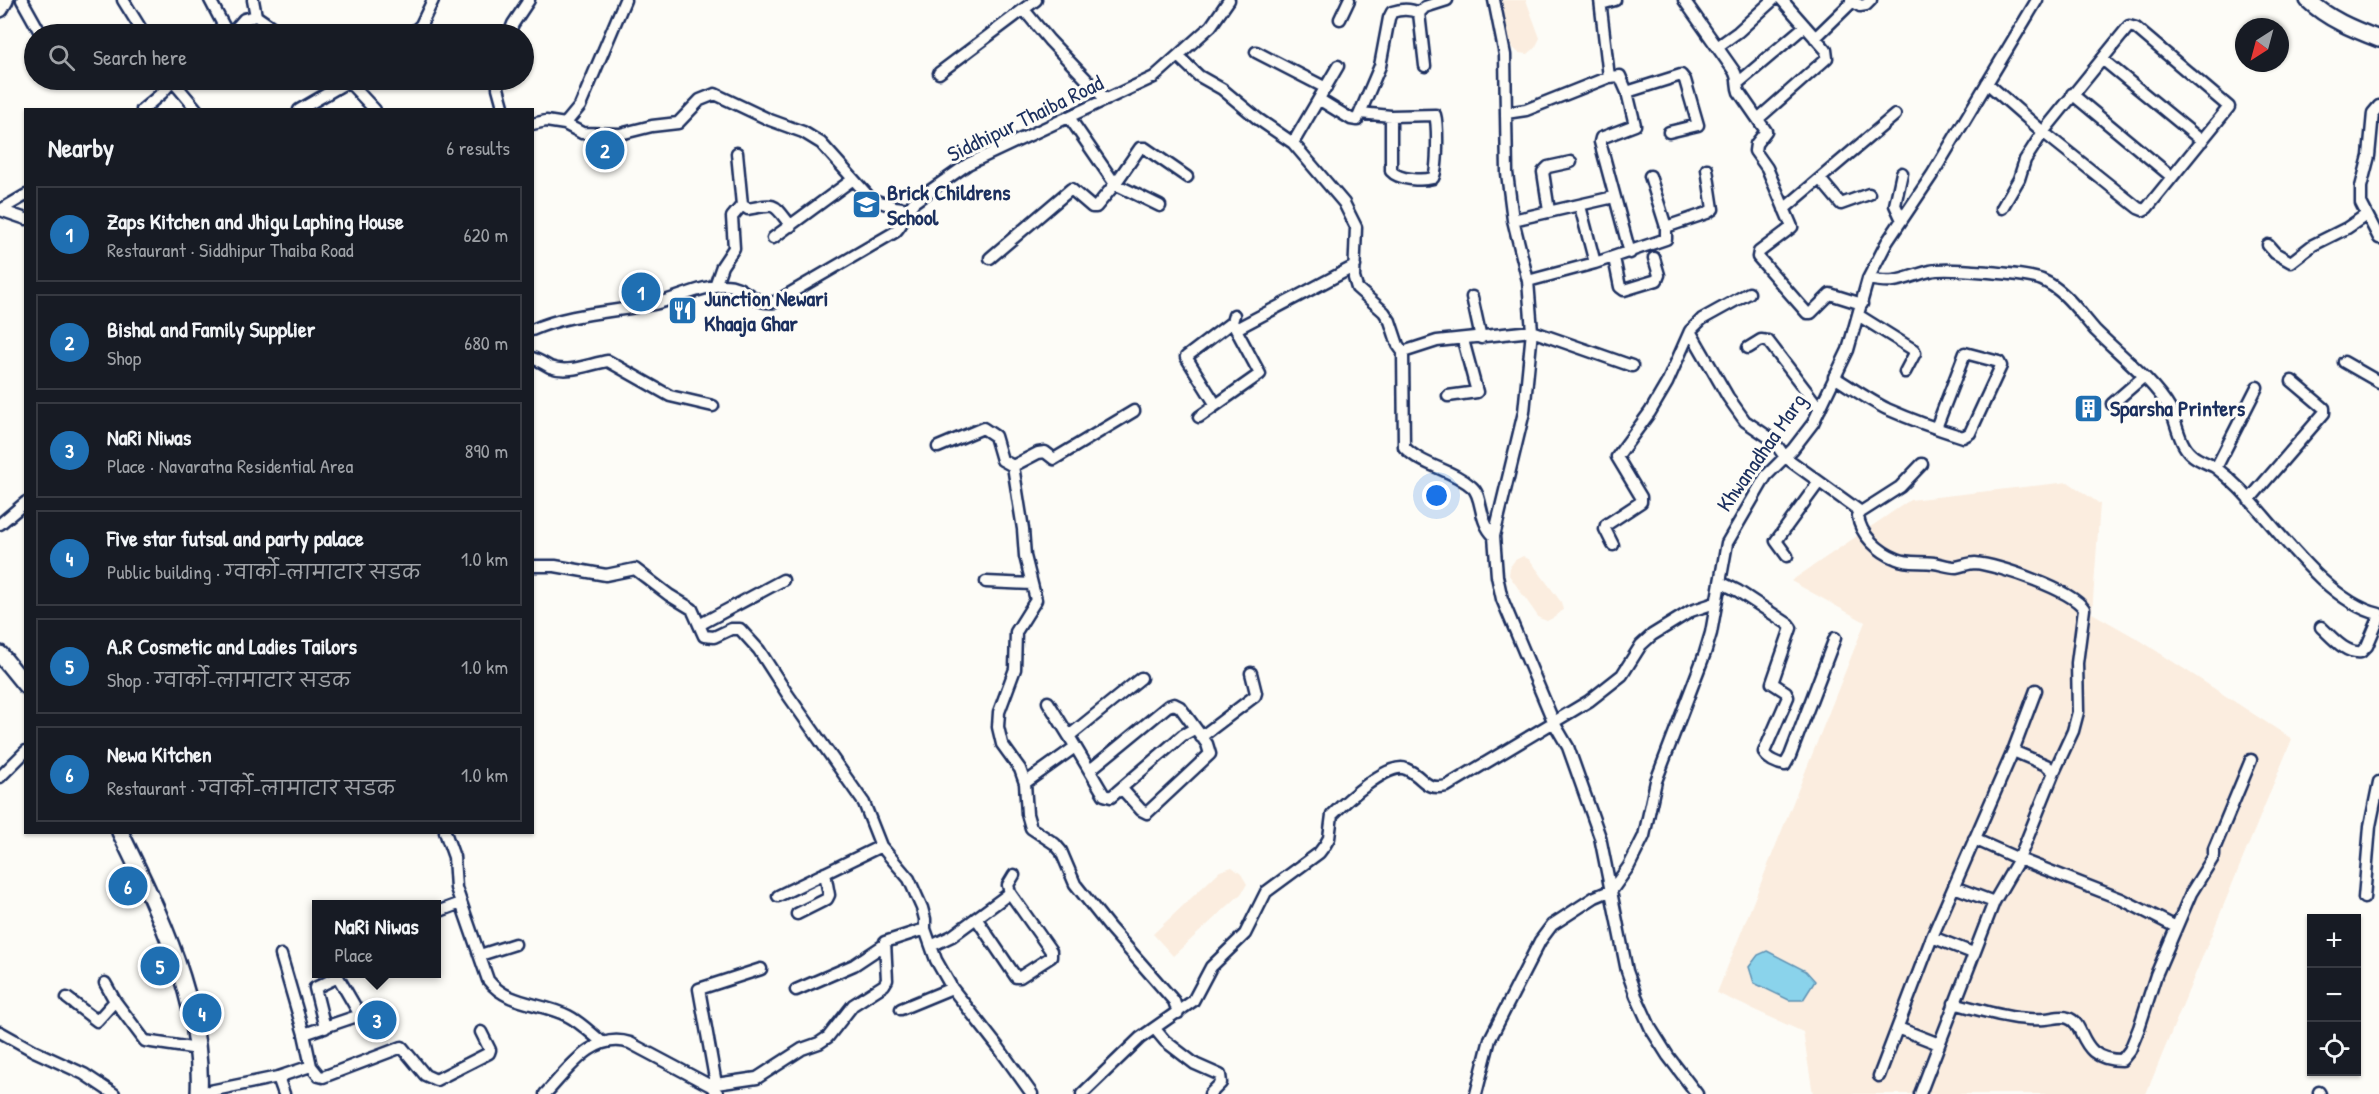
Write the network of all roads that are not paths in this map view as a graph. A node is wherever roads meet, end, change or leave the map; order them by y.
1 (5, 0) edge
2 (22, 0) edge
3 (123, 0) edge
4 (210, 0) edge
5 (253, 0) edge
6 (433, 0) edge
7 (529, 0) edge
8 (625, 0) edge
9 (1036, 0) edge
10 (1228, 0) edge
11 (1349, 0) edge
12 (1447, 0) edge
13 (1494, 0) edge
14 (1615, 0) edge
15 (1684, 0) edge
16 (1773, 0) edge
17 (1782, 0) edge
18 (1871, 0) edge
19 (2308, 0) edge
20 (1851, 1) edge
21 (2035, 1) edge
22 (1600, 2) edge
23 (0, 9) edge
24 (1025, 11) junction
25 (1419, 13) junction
26 (256, 16) junction
27 (1340, 19) dead end
28 (35, 24) edge
29 (138, 24) edge
30 (223, 24) edge
31 (239, 24) edge
32 (268, 24) edge
33 (421, 24) edge
34 (515, 24) edge
35 (1805, 26) junction
36 (1815, 38) junction
37 (2379, 39) edge
38 (1717, 47) junction
39 (1256, 52) dead end
40 (1179, 57) junction
41 (2102, 59) junction
42 (1338, 66) dead end
43 (1425, 66) dead end
44 (939, 73) dead end
45 (1609, 77) junction
46 (1738, 82) junction
47 (1987, 83) junction
48 (1326, 88) junction
49 (164, 90) edge
50 (180, 90) edge
51 (337, 90) edge
52 (357, 90) edge
53 (499, 90) edge
54 (1627, 92) junction
55 (2072, 94) junction
56 (1106, 100) junction
57 (1320, 100) junction
58 (2379, 106) edge
59 (144, 108) edge
60 (195, 108) edge
61 (303, 108) edge
62 (373, 108) edge
63 (503, 108) edge
64 (1360, 113) junction
65 (1506, 113) junction
66 (1895, 115) dead end
67 (1391, 116) junction
68 (1069, 117) junction
69 (1759, 118) junction
70 (534, 124) edge
71 (565, 124) junction
72 (1669, 132) dead end
73 (2043, 132) junction
74 (2202, 141) junction
75 (1293, 143) junction
76 (737, 153) dead end
77 (1571, 162) dead end
78 (1707, 170) dead end
79 (1902, 173) dead end
80 (1650, 176) dead end
81 (1187, 177) dead end
82 (2172, 177) junction
83 (1820, 179) junction
84 (852, 180) junction
85 (1115, 184) junction
86 (1869, 194) dead end
87 (24, 196) edge
88 (1614, 197) junction
89 (742, 205) junction
90 (1160, 206) dead end
91 (1580, 206) junction
92 (2002, 208) dead end
93 (1, 209) edge
94 (909, 209) junction
95 (1784, 209) junction
96 (1549, 211) junction
97 (2366, 215) junction
98 (24, 218) edge
99 (1513, 220) junction
100 (1902, 220) junction
101 (791, 226) junction
102 (1666, 227) junction
103 (773, 238) dead end
104 (2379, 238) edge
105 (2268, 244) dead end
106 (1630, 253) junction
107 (990, 258) dead end
108 (1614, 258) junction
109 (1654, 258) dead end
110 (1595, 263) junction
111 (1355, 266) junction
112 (1868, 279) junction
113 (1528, 281) junction
114 (715, 286) junction
115 (1749, 293) dead end
116 (1472, 297) dead end
117 (1862, 304) junction
118 (1858, 315) junction
119 (1234, 322) junction
120 (534, 329) edge
121 (1690, 331) junction
122 (1532, 332) junction
123 (1481, 338) junction
124 (1463, 340) junction
125 (1748, 348) dead end
126 (1403, 352) junction
127 (534, 359) edge
128 (2344, 362) dead end
129 (1632, 366) dead end
130 (1905, 372) dead end
131 (1834, 377) junction
132 (2142, 378) junction
133 (2292, 381) dead end
134 (2379, 382) edge
135 (2257, 387) dead end
136 (1448, 396) dead end
137 (2112, 404) dead end
138 (1216, 405) junction
139 (713, 406) dead end
140 (1820, 409) junction
141 (1134, 411) dead end
142 (1199, 417) dead end
143 (1936, 428) junction
144 (938, 447) dead end
145 (1785, 457) junction
146 (1922, 464) dead end
147 (1013, 466) junction
148 (2216, 468) junction
149 (1820, 482) junction
150 (2249, 500) junction
151 (24, 504) edge
152 (1861, 512) junction
153 (0, 524) edge
154 (1494, 536) junction
155 (1613, 544) dead end
156 (1787, 556) dead end
157 (534, 566) edge
158 (783, 580) dead end
159 (986, 582) dead end
160 (1720, 582) junction
161 (1032, 584) junction
162 (1715, 603) junction
163 (2379, 616) edge
164 (699, 625) junction
165 (2321, 627) dead end
166 (1835, 638) dead end
167 (0, 654) edge
168 (1251, 673) dead end
169 (1141, 678) dead end
170 (24, 684) edge
171 (2036, 690) dead end
172 (1048, 702) dead end
173 (1554, 723) junction
174 (1197, 733) junction
175 (1069, 736) junction
176 (1075, 747) junction
177 (2013, 751) junction
178 (24, 753) edge
179 (2251, 760) dead end
180 (1090, 770) junction
181 (2054, 772) junction
182 (0, 777) edge
183 (2379, 782) edge
184 (1025, 783) junction
185 (1122, 789) junction
186 (2374, 823) edge
187 (121, 834) edge
188 (446, 834) edge
189 (1974, 839) junction
190 (881, 846) junction
191 (2019, 859) junction
192 (825, 873) junction
193 (1014, 875) dead end
194 (1954, 887) junction
195 (1612, 890) junction
196 (1010, 893) junction
197 (778, 896) dead end
198 (2364, 898) dead end
199 (1994, 902) junction
200 (461, 903) junction
201 (441, 910) edge
202 (797, 914) dead end
203 (976, 918) junction
204 (2176, 927) junction
205 (925, 929) junction
206 (1932, 937) junction
207 (515, 944) dead end
208 (884, 945) junction
209 (931, 946) junction
210 (1973, 953) junction
211 (281, 955) dead end
212 (480, 955) junction
213 (761, 969) dead end
214 (336, 978) edge
215 (339, 978) edge
216 (105, 983) dead end
217 (951, 988) junction
218 (796, 990) dead end
219 (67, 998) dead end
220 (115, 1001) junction
221 (1954, 1003) junction
222 (901, 1009) dead end
223 (1178, 1014) junction
224 (325, 1028) junction
225 (1898, 1028) junction
226 (1155, 1029) junction
227 (0, 1032) edge
228 (482, 1032) dead end
229 (304, 1034) junction
230 (602, 1042) junction
231 (1939, 1044) junction
232 (198, 1049) junction
233 (311, 1066) junction
234 (1879, 1076) dead end
235 (278, 1077) junction
236 (715, 1088) edge
237 (114, 1094) edge
238 (200, 1094) edge
239 (284, 1094) edge
240 (544, 1094) edge
241 (1032, 1094) edge
242 (1082, 1094) edge
243 (1210, 1094) edge
244 (1476, 1094) edge
245 (1697, 1094) edge
246 (1920, 1094) edge

1 - 23 main road
2 - 28 street
3 - 29 street
4 - 30 street
5 - 26 street
6 - 33 street
7 - 34 street
8 - 71 street
9 - 24 street
10 - 40 street, Siddhipur Thaiba Road
11 - 27 street
12 - 25 street
13 - 65 street
14 - 22 street
15 - 38 street
16 - 38 street
17 - 35 street
18 - 20 street
19 - 37 main road
20 - 36 street
21 - 47 street, Khwanadhaa Marg
22 - 45 street
24 - 44 street
24 - 56 street
25 - 43 street
25 - 64 street
26 - 31 street
26 - 32 street
35 - 36 street
35 - 46 street
36 - 69 street
38 - 46 street
39 - 48 street
40 - 56 street, Siddhipur Thaiba Road
40 - 75 street
41 - 55 street
41 - 74 street
41 - 74 street
42 - 48 street
45 - 54 street
45 - 65 street
46 - 69 street
47 - 73 street
47 - 100 street, Khwanadhaa Marg
48 - 57 street
49 - 59 street
50 - 60 street
51 - 61 street
52 - 62 street
53 - 63 street
54 - 72 street
54 - 88 street
55 - 73 street
55 - 82 street
56 - 68 street, Siddhipur Thaiba Road
57 - 64 street
57 - 75 street
58 - 97 street
64 - 67 street
65 - 99 street
66 - 83 street
67 - 67 street
68 - 85 street
68 - 94 street, Siddhipur Thaiba Road
69 - 95 street
70 - 71 street
71 - 84 street
73 - 82 street
73 - 92 street
74 - 82 street
75 - 111 street
76 - 89 street
77 - 96 street
78 - 102 street
79 - 100 street
80 - 102 street
81 - 85 street
83 - 86 street
83 - 95 street
84 - 94 street
84 - 101 street
85 - 90 street
85 - 107 street
87 - 93 street
88 - 91 street
88 - 106 street
89 - 101 street
89 - 114 street
91 - 96 street
91 - 110 street
93 - 98 street
94 - 114 street, Siddhipur Thaiba Road
95 - 117 street
96 - 99 street
97 - 104 street
97 - 105 street
99 - 113 street
100 - 112 street, Khwanadhaa Marg
101 - 103 street
102 - 106 street
106 - 108 street
108 - 109 street
108 - 110 street
110 - 113 street
111 - 119 street
111 - 126 street
112 - 117 street, Khwanadhaa Marg
112 - 132 street
113 - 122 street
114 - 120 street, Siddhipur Thaiba Road
115 - 121 street
116 - 123 street
117 - 118 street, Khwanadhaa Marg
118 - 130 street
118 - 131 street, Khwanadhaa Marg
119 - 138 street
119 - 138 street
121 - 145 street
121 - 155 street
122 - 123 street
122 - 129 street
122 - 154 street
123 - 124 street
124 - 126 street
124 - 136 street
125 - 140 street
126 - 154 street
127 - 139 street
128 - 134 street
131 - 140 street, Khwanadhaa Marg
131 - 143 street
132 - 137 street
132 - 148 street
133 - 150 street
135 - 148 street
138 - 142 street
140 - 145 street, Khwanadhaa Marg
141 - 147 street
143 - 143 street
144 - 147 street
145 - 149 street
145 - 160 street, Khwanadhaa Marg
146 - 152 street
147 - 161 street
148 - 150 street
149 - 152 street
149 - 156 street
150 - 163 street
151 - 153 street
152 - 181 street
154 - 173 street
157 - 164 street
158 - 164 street
159 - 161 street
160 - 162 street, Khwanadhaa Marg
160 - 166 street
161 - 184 street
162 - 173 street
162 - 195 street, Khwanadhaa Marg
163 - 165 street
164 - 190 street
167 - 170 main road
168 - 174 street
169 - 175 street
171 - 177 street
172 - 175 street
173 - 195 street
173 - 223 street
174 - 180 street
174 - 185 street
174 - 185 street
175 - 176 street
176 - 180 street
176 - 184 street
177 - 181 street
177 - 189 street
178 - 182 street
179 - 204 street
180 - 185 street
181 - 191 street
183 - 186 street
184 - 223 street
186 - 198 street
187 - 232 main road
188 - 200 street
189 - 191 street
189 - 194 street
190 - 192 street
190 - 205 street
191 - 199 street
191 - 204 street
192 - 197 street
192 - 202 street
193 - 196 street
194 - 199 street
194 - 206 street
195 - 244 street
195 - 245 street
196 - 203 street
196 - 203 street
199 - 210 street
200 - 201 street
200 - 212 street
203 - 209 street
204 - 221 street
205 - 208 street
205 - 209 street
206 - 210 street
206 - 225 street
207 - 212 street
208 - 218 street
208 - 236 street
209 - 217 street
210 - 221 street
211 - 229 street
212 - 230 street
213 - 236 street
214 - 224 street
215 - 224 street
216 - 220 street
217 - 222 street
217 - 241 street
219 - 220 street
220 - 232 street
221 - 231 street
223 - 226 street
224 - 229 street
225 - 231 street
225 - 234 street
226 - 242 street
226 - 243 street
227 - 237 street
228 - 233 street
229 - 233 street
230 - 236 street
230 - 240 street
231 - 246 street
232 - 238 main road
233 - 235 street
235 - 238 street
235 - 239 street

